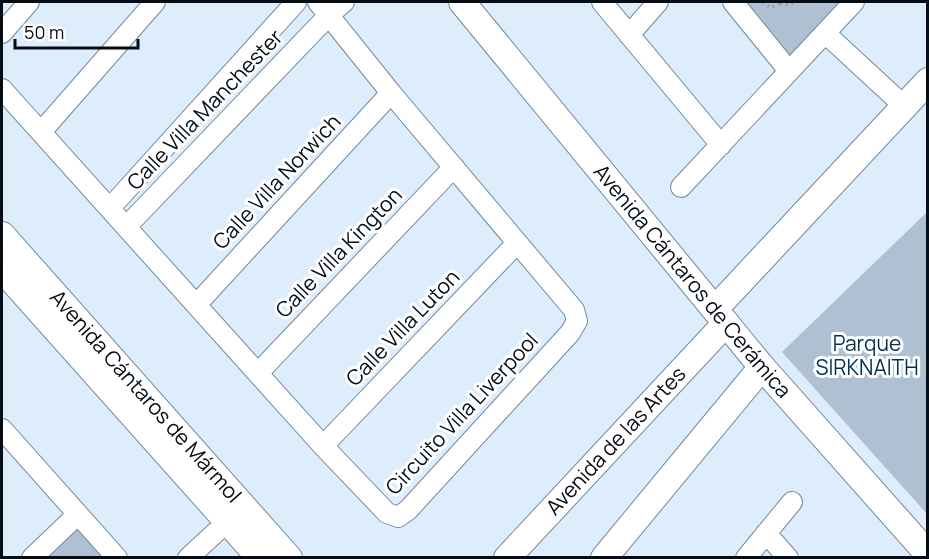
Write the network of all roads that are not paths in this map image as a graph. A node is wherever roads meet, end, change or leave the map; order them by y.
1 (29, 2) edge
2 (155, 2) edge
3 (296, 2) edge
4 (462, 2) edge
5 (602, 2) edge
6 (658, 2) edge
7 (733, 2) edge
8 (854, 2) edge
9 (331, 6) edge
10 (2, 33) edge
11 (825, 33) junction
12 (629, 35) junction
13 (789, 71) junction
14 (927, 81) edge
15 (2, 89) edge
16 (391, 93) junction
17 (904, 106) junction
18 (42, 132) junction
19 (721, 145) junction
20 (454, 167) junction
21 (681, 187) dead end
22 (110, 208) junction
23 (127, 226) junction
24 (2, 235) edge
25 (517, 243) junction
26 (2, 269) edge
27 (197, 304) junction
28 (721, 316) junction
29 (762, 367) junction
30 (258, 373) junction
31 (4, 438) edge
32 (323, 446) junction
33 (792, 502) dead end
34 (78, 514) junction
35 (228, 521) junction
36 (766, 533) junction
37 (927, 554) edge
38 (32, 558) edge
39 (117, 558) edge
40 (188, 558) edge
41 (260, 558) edge
42 (289, 558) edge
43 (507, 558) edge
44 (604, 558) edge
45 (746, 558) edge
46 (788, 558) edge

1 - 10 street
2 - 18 street
3 - 22 street, Calle Villa Manchester
4 - 28 street, Avenida Cántaros de Cerámica
5 - 12 street
6 - 12 street
7 - 13 street
8 - 11 street
9 - 16 street, Circuito Villa Liverpool
9 - 23 street, Calle Villa Manchester
11 - 13 street
11 - 17 street
12 - 19 street
13 - 19 street
14 - 17 street, Avenida de las Artes
15 - 18 street, Circuito Villa Liverpool
16 - 20 street, Circuito Villa Liverpool
16 - 27 street, Calle Villa Norwich
17 - 28 street, Avenida de las Artes
18 - 22 street, Circuito Villa Liverpool
19 - 21 street
20 - 25 street, Circuito Villa Liverpool
20 - 30 street, Calle Villa Kington
22 - 23 street, Circuito Villa Liverpool
23 - 27 street, Circuito Villa Liverpool
24 - 42 street, Avenida Cántaros de Mármol
25 - 32 street, Calle Villa Luton
25 - 32 street, Circuito Villa Liverpool
26 - 35 street, Avenida Cántaros de Mármol
27 - 30 street, Circuito Villa Liverpool
28 - 29 street, Avenida Cántaros de Cerámica
28 - 43 street, Avenida de las Artes
29 - 37 street, Avenida Cántaros de Cerámica
29 - 44 street
30 - 32 street, Circuito Villa Liverpool
31 - 34 street
33 - 36 street
34 - 38 street
34 - 39 street
35 - 40 street
35 - 41 street, Avenida Cántaros de Mármol
36 - 45 street
36 - 46 street

